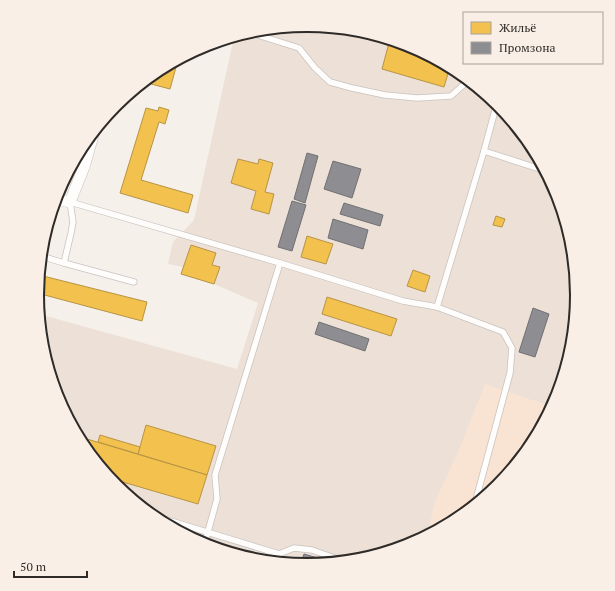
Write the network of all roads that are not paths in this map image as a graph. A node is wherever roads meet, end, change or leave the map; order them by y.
1 (261, 36) edge
2 (465, 84) edge
3 (495, 110) edge
4 (90, 147) edge
5 (484, 151) junction
6 (538, 169) edge
7 (62, 200) edge
8 (70, 202) junction
9 (47, 258) edge
10 (64, 263) junction
11 (280, 263) junction
12 (134, 282) dead end
13 (437, 307) junction
14 (476, 498) edge
15 (171, 521) edge
16 (208, 532) junction
17 (206, 539) edge
18 (333, 558) edge

1 - 2 lane
3 - 5 lane
4 - 8 street
5 - 6 lane
5 - 13 lane
7 - 8 street
8 - 10 lane
8 - 11 lane
9 - 10 lane
10 - 12 lane
11 - 13 lane
11 - 16 lane
13 - 14 lane
15 - 16 lane
16 - 17 lane
16 - 18 lane

